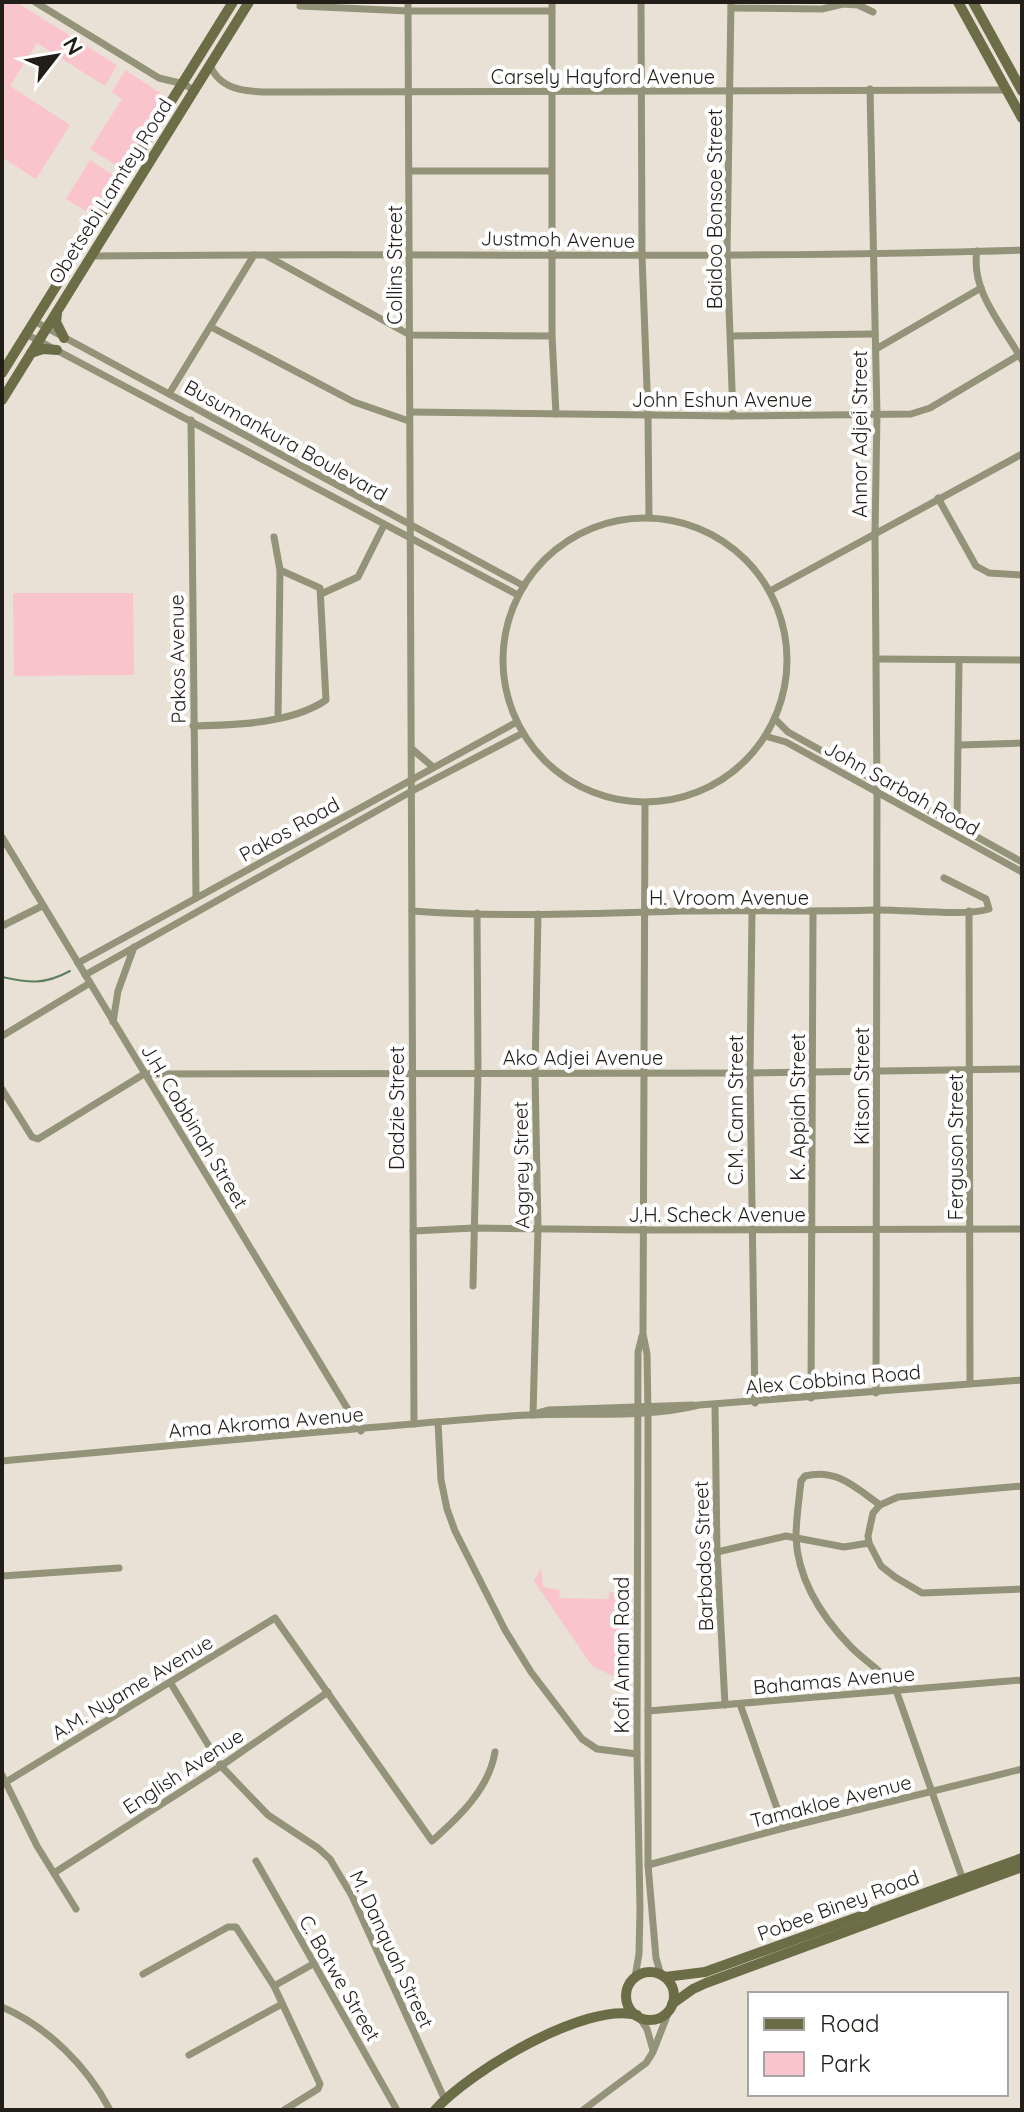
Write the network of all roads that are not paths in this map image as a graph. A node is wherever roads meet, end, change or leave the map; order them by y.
1 (35, 2) edge
2 (233, 2) edge
3 (249, 2) edge
4 (641, 2) edge
5 (958, 2) edge
6 (973, 2) edge
7 (731, 5) edge
8 (300, 6) dead end
9 (408, 6) edge
10 (552, 6) edge
11 (873, 12) dead end
12 (210, 65) junction
13 (184, 84) junction
14 (870, 89) junction
15 (1007, 90) junction
16 (195, 91) junction
17 (408, 91) junction
18 (553, 91) junction
19 (1022, 91) edge
20 (642, 92) junction
21 (731, 92) junction
22 (1022, 118) edge
23 (409, 171) junction
24 (551, 171) junction
25 (1022, 250) edge
26 (977, 251) junction
27 (409, 253) junction
28 (875, 253) junction
29 (552, 254) junction
30 (727, 254) junction
31 (254, 255) junction
32 (264, 255) junction
33 (93, 256) junction
34 (642, 256) junction
35 (981, 288) junction
36 (57, 311) junction
37 (34, 321) junction
38 (211, 327) junction
39 (45, 329) junction
40 (26, 334) junction
41 (875, 334) junction
42 (410, 335) junction
43 (552, 336) junction
44 (732, 336) junction
45 (64, 338) junction
46 (39, 340) junction
47 (876, 349) junction
48 (57, 350) junction
49 (31, 353) junction
50 (1021, 357) edge
51 (2, 373) edge
52 (169, 394) junction
53 (2, 400) edge
54 (556, 414) junction
55 (877, 414) junction
56 (648, 415) junction
57 (733, 416) junction
58 (410, 417) junction
59 (191, 420) junction
60 (1022, 454) edge
61 (938, 498) junction
62 (649, 517) junction
63 (384, 525) junction
64 (412, 528) junction
65 (875, 534) junction
66 (274, 537) dead end
67 (412, 540) junction
68 (280, 570) junction
69 (1022, 575) edge
70 (524, 586) junction
71 (770, 591) junction
72 (321, 594) junction
73 (518, 595) junction
74 (877, 659) junction
75 (959, 660) junction
76 (1022, 660) edge
77 (278, 718) junction
78 (775, 719) junction
79 (515, 723) junction
80 (193, 726) junction
81 (521, 734) junction
82 (765, 736) junction
83 (1022, 743) edge
84 (960, 745) junction
85 (412, 749) junction
86 (433, 767) junction
87 (412, 778) junction
88 (877, 780) junction
89 (412, 791) junction
90 (877, 792) junction
91 (645, 803) junction
92 (957, 824) junction
93 (2, 837) edge
94 (1022, 862) edge
95 (1022, 872) edge
96 (944, 878) dead end
97 (196, 898) junction
98 (42, 906) junction
99 (876, 910) junction
100 (412, 911) junction
101 (969, 911) junction
102 (477, 913) junction
103 (644, 913) junction
104 (752, 913) junction
105 (813, 913) junction
106 (538, 914) junction
107 (2, 926) edge
108 (134, 947) junction
109 (78, 963) junction
110 (85, 975) junction
111 (90, 983) junction
112 (113, 1022) junction
113 (2, 1036) edge
114 (1022, 1069) edge
115 (971, 1070) junction
116 (878, 1071) junction
117 (478, 1072) junction
118 (644, 1072) junction
119 (814, 1072) junction
120 (535, 1073) junction
121 (750, 1073) junction
122 (144, 1074) junction
123 (412, 1074) junction
124 (2, 1089) edge
125 (474, 1228) junction
126 (538, 1229) junction
127 (812, 1229) junction
128 (875, 1229) junction
129 (971, 1229) junction
130 (1022, 1229) edge
131 (644, 1230) junction
132 (752, 1230) junction
133 (413, 1231) junction
134 (473, 1286) dead end
135 (1022, 1380) edge
136 (970, 1383) junction
137 (876, 1393) junction
138 (811, 1398) junction
139 (755, 1403) junction
140 (715, 1405) junction
141 (643, 1409) junction
142 (533, 1415) junction
143 (438, 1422) junction
144 (414, 1424) junction
145 (361, 1431) junction
146 (2, 1461) edge
147 (1022, 1486) edge
148 (880, 1505) junction
149 (796, 1537) junction
150 (869, 1543) junction
151 (717, 1552) junction
152 (119, 1568) dead end
153 (2, 1576) edge
154 (1022, 1589) edge
155 (1022, 1680) edge
156 (170, 1682) junction
157 (896, 1690) junction
158 (328, 1692) junction
159 (740, 1704) junction
160 (725, 1705) junction
161 (648, 1711) junction
162 (495, 1752) dead end
163 (637, 1754) junction
164 (221, 1766) junction
165 (1022, 1769) edge
166 (4, 1778) edge
167 (933, 1792) junction
168 (784, 1828) junction
169 (1022, 1858) edge
170 (256, 1861) dead end
171 (648, 1865) junction
172 (1022, 1867) edge
173 (54, 1873) junction
174 (963, 1880) junction
175 (76, 1909) dead end
176 (313, 1964) junction
177 (143, 1974) dead end
178 (663, 1976) junction
179 (635, 1977) junction
180 (274, 1986) junction
181 (627, 1988) junction
182 (282, 2004) junction
183 (2, 2007) edge
184 (670, 2008) junction
185 (602, 2014) junction
186 (638, 2016) junction
187 (653, 2052) junction
188 (189, 2055) dead end
189 (445, 2100) junction
190 (110, 2110) edge
191 (284, 2110) edge
192 (397, 2110) edge
193 (435, 2110) edge
194 (583, 2110) edge

1 - 13 street
2 - 13 main road, Obetsebi Lamtey Road
3 - 12 main road, Obetsebi Lamtey Road
4 - 20 street
5 - 15 main road
6 - 19 main road
7 - 11 street
7 - 21 street, Baidoo Bonsoe Street
8 - 9 street
9 - 10 street
9 - 17 street, Collins Street
10 - 18 street
12 - 16 main road, Obetsebi Lamtey Road
12 - 17 street, Carsely Hayford Avenue
13 - 16 street
13 - 37 main road, Obetsebi Lamtey Road
14 - 15 street, Carsely Hayford Avenue
14 - 21 street, Carsely Hayford Avenue
14 - 28 street, Annor Adjei Street
15 - 22 main road
16 - 33 main road, Obetsebi Lamtey Road
17 - 18 street, Carsely Hayford Avenue
17 - 23 street, Collins Street
18 - 20 street, Carsely Hayford Avenue
18 - 24 street
20 - 21 street, Carsely Hayford Avenue
20 - 34 street
21 - 30 street, Baidoo Bonsoe Street
23 - 24 street
23 - 27 street, Collins Street
24 - 29 street
25 - 26 street, Justmoh Avenue
26 - 28 street, Justmoh Avenue
26 - 35 street
27 - 29 street, Justmoh Avenue
27 - 32 street, Justmoh Avenue
27 - 42 street, Collins Street
28 - 30 street, Justmoh Avenue
28 - 41 street, Annor Adjei Street
29 - 34 street, Justmoh Avenue
29 - 43 street
30 - 34 street, Justmoh Avenue
30 - 44 street, Baidoo Bonsoe Street
31 - 32 street, Justmoh Avenue
31 - 33 street, Justmoh Avenue
31 - 38 street
32 - 42 street
33 - 36 main road, Obetsebi Lamtey Road
34 - 56 street
35 - 47 street
35 - 50 street
36 - 39 main road, Obetsebi Lamtey Road
36 - 45 main road
37 - 39 street, Busumankura Boulevard
37 - 40 main road, Obetsebi Lamtey Road
38 - 52 street
38 - 58 street, John Eshun Avenue
39 - 45 street, Busumankura Boulevard
39 - 46 main road, Obetsebi Lamtey Road
40 - 46 street, Busumankura Boulevard
40 - 51 main road, Obetsebi Lamtey Road
41 - 44 street
41 - 47 street, Annor Adjei Street
42 - 43 street
42 - 58 street, Collins Street
43 - 54 street
44 - 57 street, Baidoo Bonsoe Street
45 - 52 street, Busumankura Boulevard
46 - 48 street, Busumankura Boulevard
46 - 49 main road, Obetsebi Lamtey Road
47 - 55 street, Annor Adjei Street
48 - 49 main road
48 - 59 street, Busumankura Boulevard
49 - 53 main road, Obetsebi Lamtey Road
50 - 55 street, John Eshun Avenue
52 - 64 street, Busumankura Boulevard
54 - 56 street, John Eshun Avenue
54 - 58 street, John Eshun Avenue
55 - 57 street, John Eshun Avenue
55 - 65 street, Annor Adjei Street
56 - 57 street, John Eshun Avenue
56 - 62 street
58 - 64 street, Collins Street
59 - 63 street, Busumankura Boulevard
59 - 80 street, Pakos Avenue
60 - 61 street
61 - 65 street
61 - 69 street
62 - 70 street
62 - 71 street
63 - 67 street, Busumankura Boulevard
63 - 72 street
64 - 67 street
64 - 70 street, Busumankura Boulevard
65 - 71 street
65 - 74 street, Annor Adjei Street
66 - 68 street
67 - 73 street, Busumankura Boulevard
67 - 85 street
68 - 72 street
68 - 77 street
70 - 73 street
71 - 78 street
72 - 77 street
73 - 79 street
74 - 75 street
74 - 88 street, Annor Adjei Street
75 - 76 street
75 - 84 street
77 - 80 street
78 - 82 street
78 - 88 street, John Sarbah Road
79 - 81 street
79 - 86 street, Pakos Road
80 - 97 street, Pakos Avenue
81 - 89 street, Pakos Road
81 - 91 street
82 - 90 street, John Sarbah Road
82 - 91 street
83 - 84 street
84 - 92 street
85 - 86 street
85 - 87 street
86 - 87 street, Pakos Road
87 - 89 street
87 - 97 street, Pakos Road
88 - 90 street, Kitson Street
88 - 92 street, John Sarbah Road
89 - 100 street, Dadzie Street
89 - 108 street, Pakos Road
90 - 95 street, John Sarbah Road
90 - 99 street, Kitson Street
91 - 103 street, Kofi Annan Road
92 - 94 street, John Sarbah Road
93 - 98 street, J.H. Cobbinah Street
96 - 101 street
97 - 109 street, Pakos Road
98 - 107 street
98 - 109 street, J.H. Cobbinah Street
99 - 101 street, H. Vroom Avenue
99 - 105 street, H. Vroom Avenue
99 - 116 street, Kitson Street
100 - 102 street, H. Vroom Avenue
100 - 123 street, Dadzie Street
101 - 115 street, Ferguson Street
102 - 106 street, H. Vroom Avenue
102 - 117 street
103 - 104 street, H. Vroom Avenue
103 - 106 street, H. Vroom Avenue
103 - 118 street, Kofi Annan Road
104 - 105 street, H. Vroom Avenue
104 - 121 street, C.M. Cann Street
105 - 119 street, K. Appiah Street
106 - 120 street, Aggrey Street
108 - 110 street, Pakos Road
108 - 112 street
109 - 110 street, J.H. Cobbinah Street
110 - 111 street, J.H. Cobbinah Street
111 - 112 street, J.H. Cobbinah Street
111 - 113 street
112 - 122 street, J.H. Cobbinah Street
114 - 115 street, Ako Adjei Avenue
115 - 116 street, Ako Adjei Avenue
115 - 129 street, Ferguson Street
116 - 119 street, Ako Adjei Avenue
116 - 128 street, Kitson Street
117 - 120 street, Ako Adjei Avenue
117 - 123 street, Ako Adjei Avenue
117 - 125 street
118 - 120 street, Ako Adjei Avenue
118 - 121 street, Ako Adjei Avenue
118 - 131 street, Kofi Annan Road
119 - 121 street, Ako Adjei Avenue
119 - 127 street, K. Appiah Street
120 - 126 street, Aggrey Street
121 - 132 street, C.M. Cann Street
122 - 123 street, Ako Adjei Avenue
122 - 124 street
122 - 145 street, J.H. Cobbinah Street
123 - 133 street, Dadzie Street
125 - 126 street, J.H. Scheck Avenue
125 - 133 street, J.H. Scheck Avenue
125 - 134 street
126 - 131 street, J.H. Scheck Avenue
126 - 142 street, Aggrey Street
127 - 128 street, J.H. Scheck Avenue
127 - 132 street, J.H. Scheck Avenue
127 - 138 street, K. Appiah Street
128 - 129 street, J.H. Scheck Avenue
128 - 137 street, Kitson Street
129 - 130 street, J.H. Scheck Avenue
129 - 136 street, Ferguson Street
131 - 132 street, J.H. Scheck Avenue
131 - 141 street, Kofi Annan Road
132 - 139 street, C.M. Cann Street
133 - 144 street, Dadzie Street
135 - 136 street, Alex Cobbina Road
136 - 137 street, Alex Cobbina Road
137 - 138 street, Alex Cobbina Road
138 - 139 street, Alex Cobbina Road
139 - 140 street, Alex Cobbina Road
140 - 141 street, Alex Cobbina Road
140 - 151 street, Barbados Street
141 - 142 street, Ama Akroma Avenue
141 - 161 street, Kofi Annan Road
141 - 163 street, Kofi Annan Road
142 - 143 street, Ama Akroma Avenue
143 - 144 street, Ama Akroma Avenue
143 - 163 street
144 - 145 street, Ama Akroma Avenue
145 - 146 street, Ama Akroma Avenue
147 - 148 street
148 - 149 street
148 - 150 street
149 - 150 street
149 - 151 street
149 - 157 street
150 - 154 street
151 - 160 street, Barbados Street
152 - 153 street
155 - 157 street, Bahamas Avenue
156 - 158 street, A.M. Nyame Avenue
156 - 164 street, M. Danquah Street
156 - 166 street, A.M. Nyame Avenue
157 - 159 street, Bahamas Avenue
157 - 167 street
158 - 162 street
158 - 164 street, English Avenue
159 - 160 street, Bahamas Avenue
159 - 168 street
160 - 161 street, Bahamas Avenue
161 - 171 street, Kofi Annan Road
163 - 179 street, Kofi Annan Road
164 - 173 street, English Avenue
164 - 189 street, M. Danquah Street
165 - 167 street, Tamakloe Avenue
166 - 173 street
167 - 168 street, Tamakloe Avenue
167 - 174 street
168 - 171 street, Tamakloe Avenue
169 - 174 main road, Pobee Biney Road
170 - 176 street, C. Botwe Street
171 - 178 street, Kofi Annan Road
172 - 184 main road, Pobee Biney Road
173 - 175 street
174 - 178 main road, Pobee Biney Road
176 - 180 street
176 - 192 street, C. Botwe Street
177 - 180 street
178 - 179 main road
178 - 184 main road
179 - 181 main road
180 - 182 street
181 - 185 main road
181 - 186 main road
182 - 188 street
182 - 191 street
183 - 190 street
184 - 186 main road
184 - 187 street
185 - 186 main road
185 - 189 main road
186 - 187 street
187 - 194 street
189 - 193 main road

